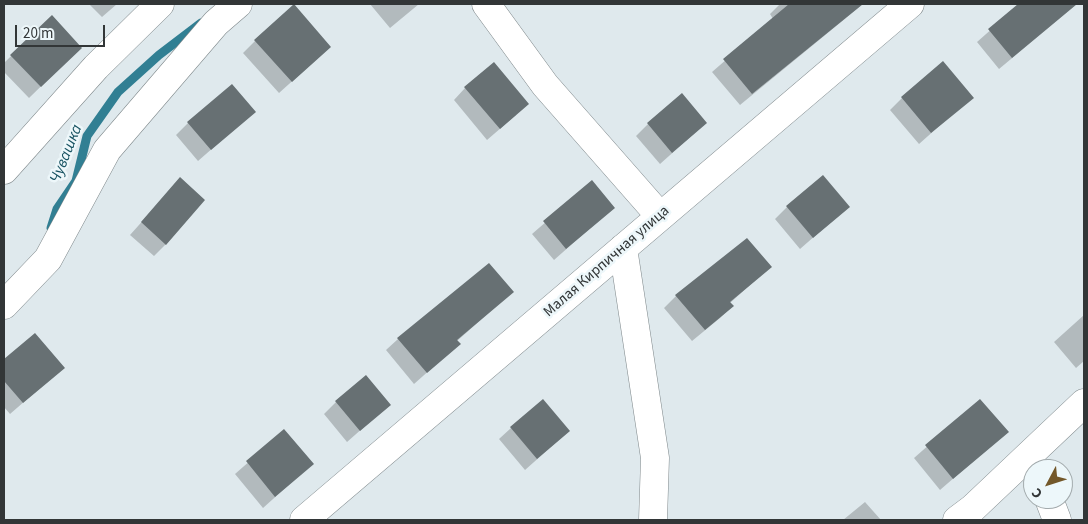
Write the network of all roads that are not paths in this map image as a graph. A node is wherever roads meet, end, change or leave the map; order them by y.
1 (160, 4) edge
2 (238, 4) edge
3 (486, 4) edge
4 (910, 4) edge
5 (4, 170) edge
6 (660, 216) junction
7 (623, 248) junction
8 (4, 305) edge
9 (1084, 403) edge
10 (1034, 459) edge
11 (1023, 469) edge
12 (304, 520) edge
13 (653, 520) edge
14 (957, 520) edge

1 - 5 street
2 - 8 street
3 - 6 street
4 - 6 street, Малая Кирпичная улица
6 - 7 street, Малая Кирпичная улица
7 - 12 street, Малая Кирпичная улица
7 - 13 street
9 - 10 street
11 - 14 street

